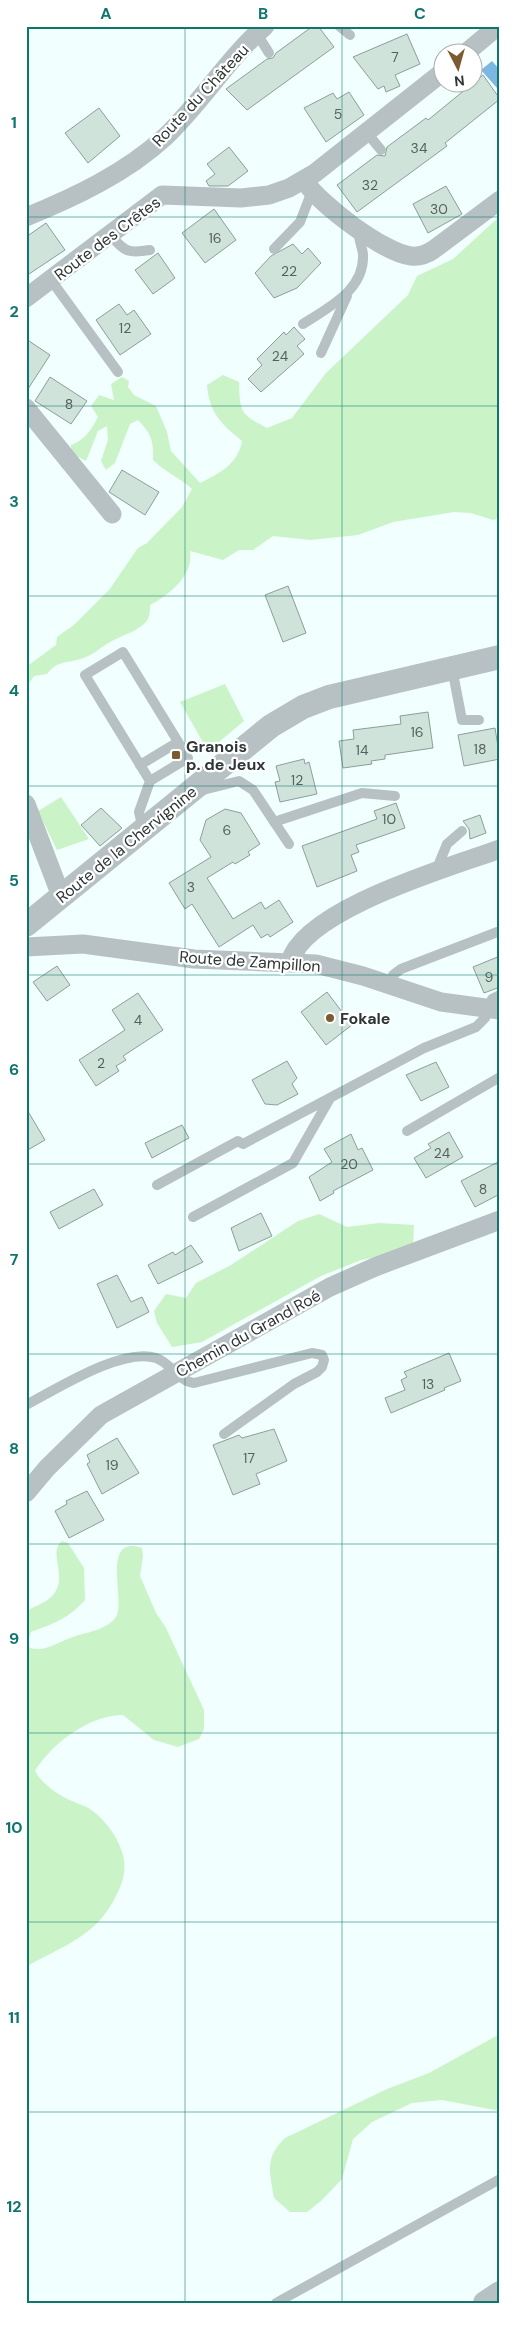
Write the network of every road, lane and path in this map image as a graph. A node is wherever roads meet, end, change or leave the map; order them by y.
1 (339, 26) edge
2 (498, 26) edge
3 (261, 30) edge
4 (350, 35) dead end
5 (479, 42) edge
6 (269, 53) dead end
7 (434, 79) edge
8 (367, 133) junction
9 (380, 150) dead end
10 (308, 186) junction
11 (500, 200) edge
12 (26, 217) edge
13 (359, 230) junction
14 (109, 234) junction
15 (274, 249) dead end
16 (150, 250) dead end
17 (52, 280) junction
18 (27, 295) edge
19 (347, 296) junction
20 (303, 324) dead end
21 (321, 353) dead end
22 (118, 372) dead end
23 (26, 408) edge
24 (112, 514) dead end
25 (499, 658) edge
26 (452, 667) junction
27 (479, 720) dead end
28 (178, 742) junction
29 (140, 765) junction
30 (150, 781) junction
31 (188, 794) junction
32 (395, 796) dead end
33 (26, 804) edge
34 (274, 822) junction
35 (143, 830) junction
36 (462, 831) dead end
37 (289, 844) dead end
38 (500, 849) edge
39 (435, 873) junction
40 (61, 896) junction
41 (26, 925) edge
42 (500, 932) edge
43 (26, 947) edge
44 (290, 962) junction
45 (388, 985) junction
46 (496, 1005) edge
47 (500, 1077) edge
48 (329, 1099) junction
49 (408, 1131) dead end
50 (157, 1185) dead end
51 (193, 1217) dead end
52 (500, 1220) edge
53 (177, 1373) junction
54 (26, 1405) edge
55 (224, 1434) dead end
56 (26, 1493) edge
57 (500, 2179) edge
58 (500, 2293) edge
59 (276, 2303) edge
60 (485, 2303) edge

1 - 4 lane
2 - 5 street
3 - 6 lane
3 - 12 street, Route du Château
7 - 8 street, Route des Crêtes
8 - 9 lane
8 - 10 street, Route des Crêtes
10 - 13 street
10 - 14 street, Route des Crêtes
10 - 15 lane
11 - 13 street
13 - 19 lane
14 - 16 lane
14 - 17 street, Route des Crêtes
17 - 18 street, Route des Crêtes
17 - 22 lane
19 - 20 lane
19 - 21 lane
23 - 24 street
25 - 26 street, Route de la Chervignine
26 - 27 lane
26 - 31 street, Route de la Chervignine
28 - 29 lane
28 - 29 lane
28 - 30 lane
29 - 30 lane
30 - 35 lane
31 - 34 lane
31 - 35 street, Route de la Chervignine
32 - 34 lane
33 - 40 street
34 - 37 lane
35 - 40 street, Route de la Chervignine
36 - 39 lane
38 - 39 street
39 - 44 street
40 - 41 street, Route de la Chervignine
42 - 45 lane
43 - 44 street, Route de Zampillon
44 - 45 street, Route de Zampillon
45 - 46 street, Route de Zampillon
46 - 48 lane
47 - 49 lane
48 - 50 lane
48 - 51 lane
52 - 53 street, Chemin du Grand Roé
53 - 54 lane
53 - 55 lane
53 - 56 street, Chemin du Grand Roé
57 - 59 lane
58 - 60 street

